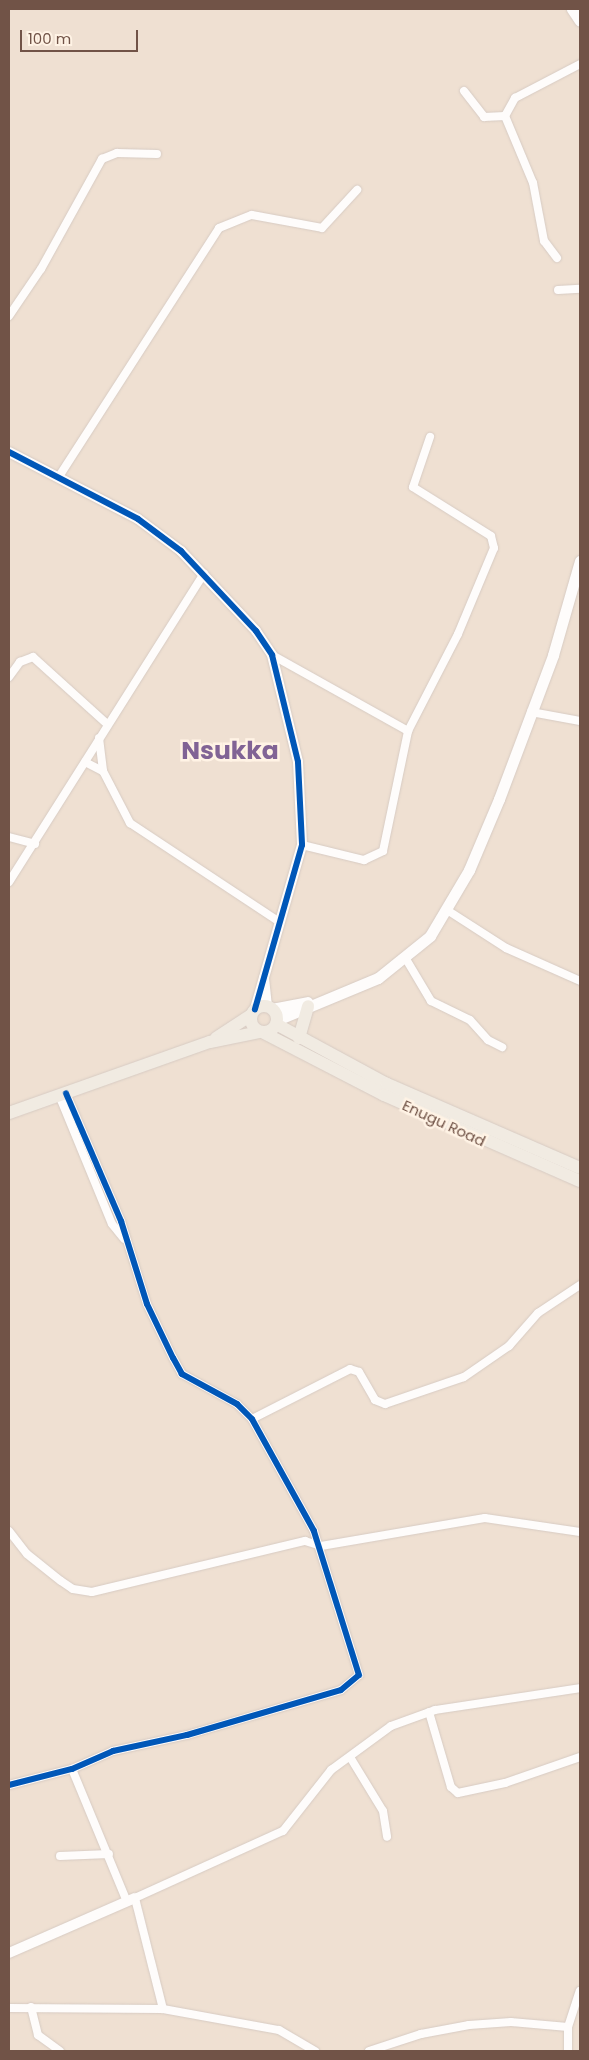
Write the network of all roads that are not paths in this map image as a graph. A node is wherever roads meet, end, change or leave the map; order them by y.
1 (572, 9) edge
2 (580, 21) edge
3 (580, 64) edge
4 (464, 91) dead end
5 (505, 116) junction
6 (157, 154) dead end
7 (357, 190) dead end
8 (557, 258) dead end
9 (580, 289) edge
10 (558, 290) dead end
11 (9, 316) edge
12 (430, 437) dead end
13 (9, 452) edge
14 (58, 478) junction
15 (580, 561) edge
16 (204, 573) junction
17 (272, 655) junction
18 (9, 676) edge
19 (531, 712) junction
20 (580, 721) edge
21 (106, 723) junction
22 (408, 731) junction
23 (99, 738) junction
24 (85, 762) junction
25 (103, 771) junction
26 (9, 837) edge
27 (36, 844) junction
28 (302, 845) junction
29 (9, 882) edge
30 (447, 910) junction
31 (278, 921) junction
32 (406, 959) junction
33 (580, 981) edge
34 (321, 999) junction
35 (308, 1006) junction
36 (266, 1014) junction
37 (261, 1032) junction
38 (299, 1038) junction
39 (210, 1042) junction
40 (502, 1047) dead end
41 (62, 1094) junction
42 (9, 1113) edge
43 (580, 1168) edge
44 (580, 1181) edge
45 (580, 1285) edge
46 (252, 1419) junction
47 (9, 1530) edge
48 (314, 1531) junction
49 (580, 1532) edge
50 (304, 1541) junction
51 (321, 1546) junction
52 (580, 1688) edge
53 (429, 1712) junction
54 (350, 1757) junction
55 (580, 1757) edge
56 (72, 1769) junction
57 (9, 1785) edge
58 (387, 1837) dead end
59 (109, 1854) junction
60 (60, 1856) dead end
61 (131, 1900) junction
62 (9, 1953) edge
63 (580, 1992) edge
64 (31, 2007) junction
65 (9, 2008) edge
66 (163, 2009) junction
67 (568, 2027) junction
68 (60, 2051) edge
69 (314, 2051) edge
70 (369, 2051) edge
71 (568, 2051) edge

1 - 2 main road
3 - 5 street
4 - 5 street
5 - 8 street
6 - 11 street
7 - 14 street
9 - 10 street
12 - 22 street
13 - 14 street
14 - 16 street
15 - 19 main road
16 - 17 street
16 - 21 street
17 - 22 street
17 - 28 street
18 - 21 street
19 - 20 street
19 - 30 main road
21 - 23 street
22 - 28 street
23 - 24 street
23 - 25 street
24 - 25 street
24 - 27 street
25 - 31 street
26 - 27 street
27 - 29 street
28 - 31 street
30 - 32 main road
30 - 33 street
31 - 36 street
32 - 34 main road
32 - 40 street
34 - 35 main road
34 - 36 main road
35 - 36 main road
35 - 38 main road
36 - 37 main road
36 - 37 main road
36 - 38 main road
36 - 39 main road
37 - 39 main road
37 - 44 main road, Enugu Road
38 - 43 main road
39 - 41 main road
41 - 42 main road
41 - 46 street
45 - 46 street
46 - 48 street
47 - 50 street
48 - 50 street
48 - 51 street
49 - 51 street
50 - 51 street
51 - 56 street
52 - 53 street
53 - 54 street
53 - 55 street
54 - 58 street
54 - 61 street
56 - 57 street
56 - 59 street
59 - 60 street
59 - 61 street
61 - 62 street
61 - 66 street
63 - 67 street
64 - 65 street
64 - 66 street
64 - 68 street
66 - 69 street
67 - 70 street
67 - 71 street

